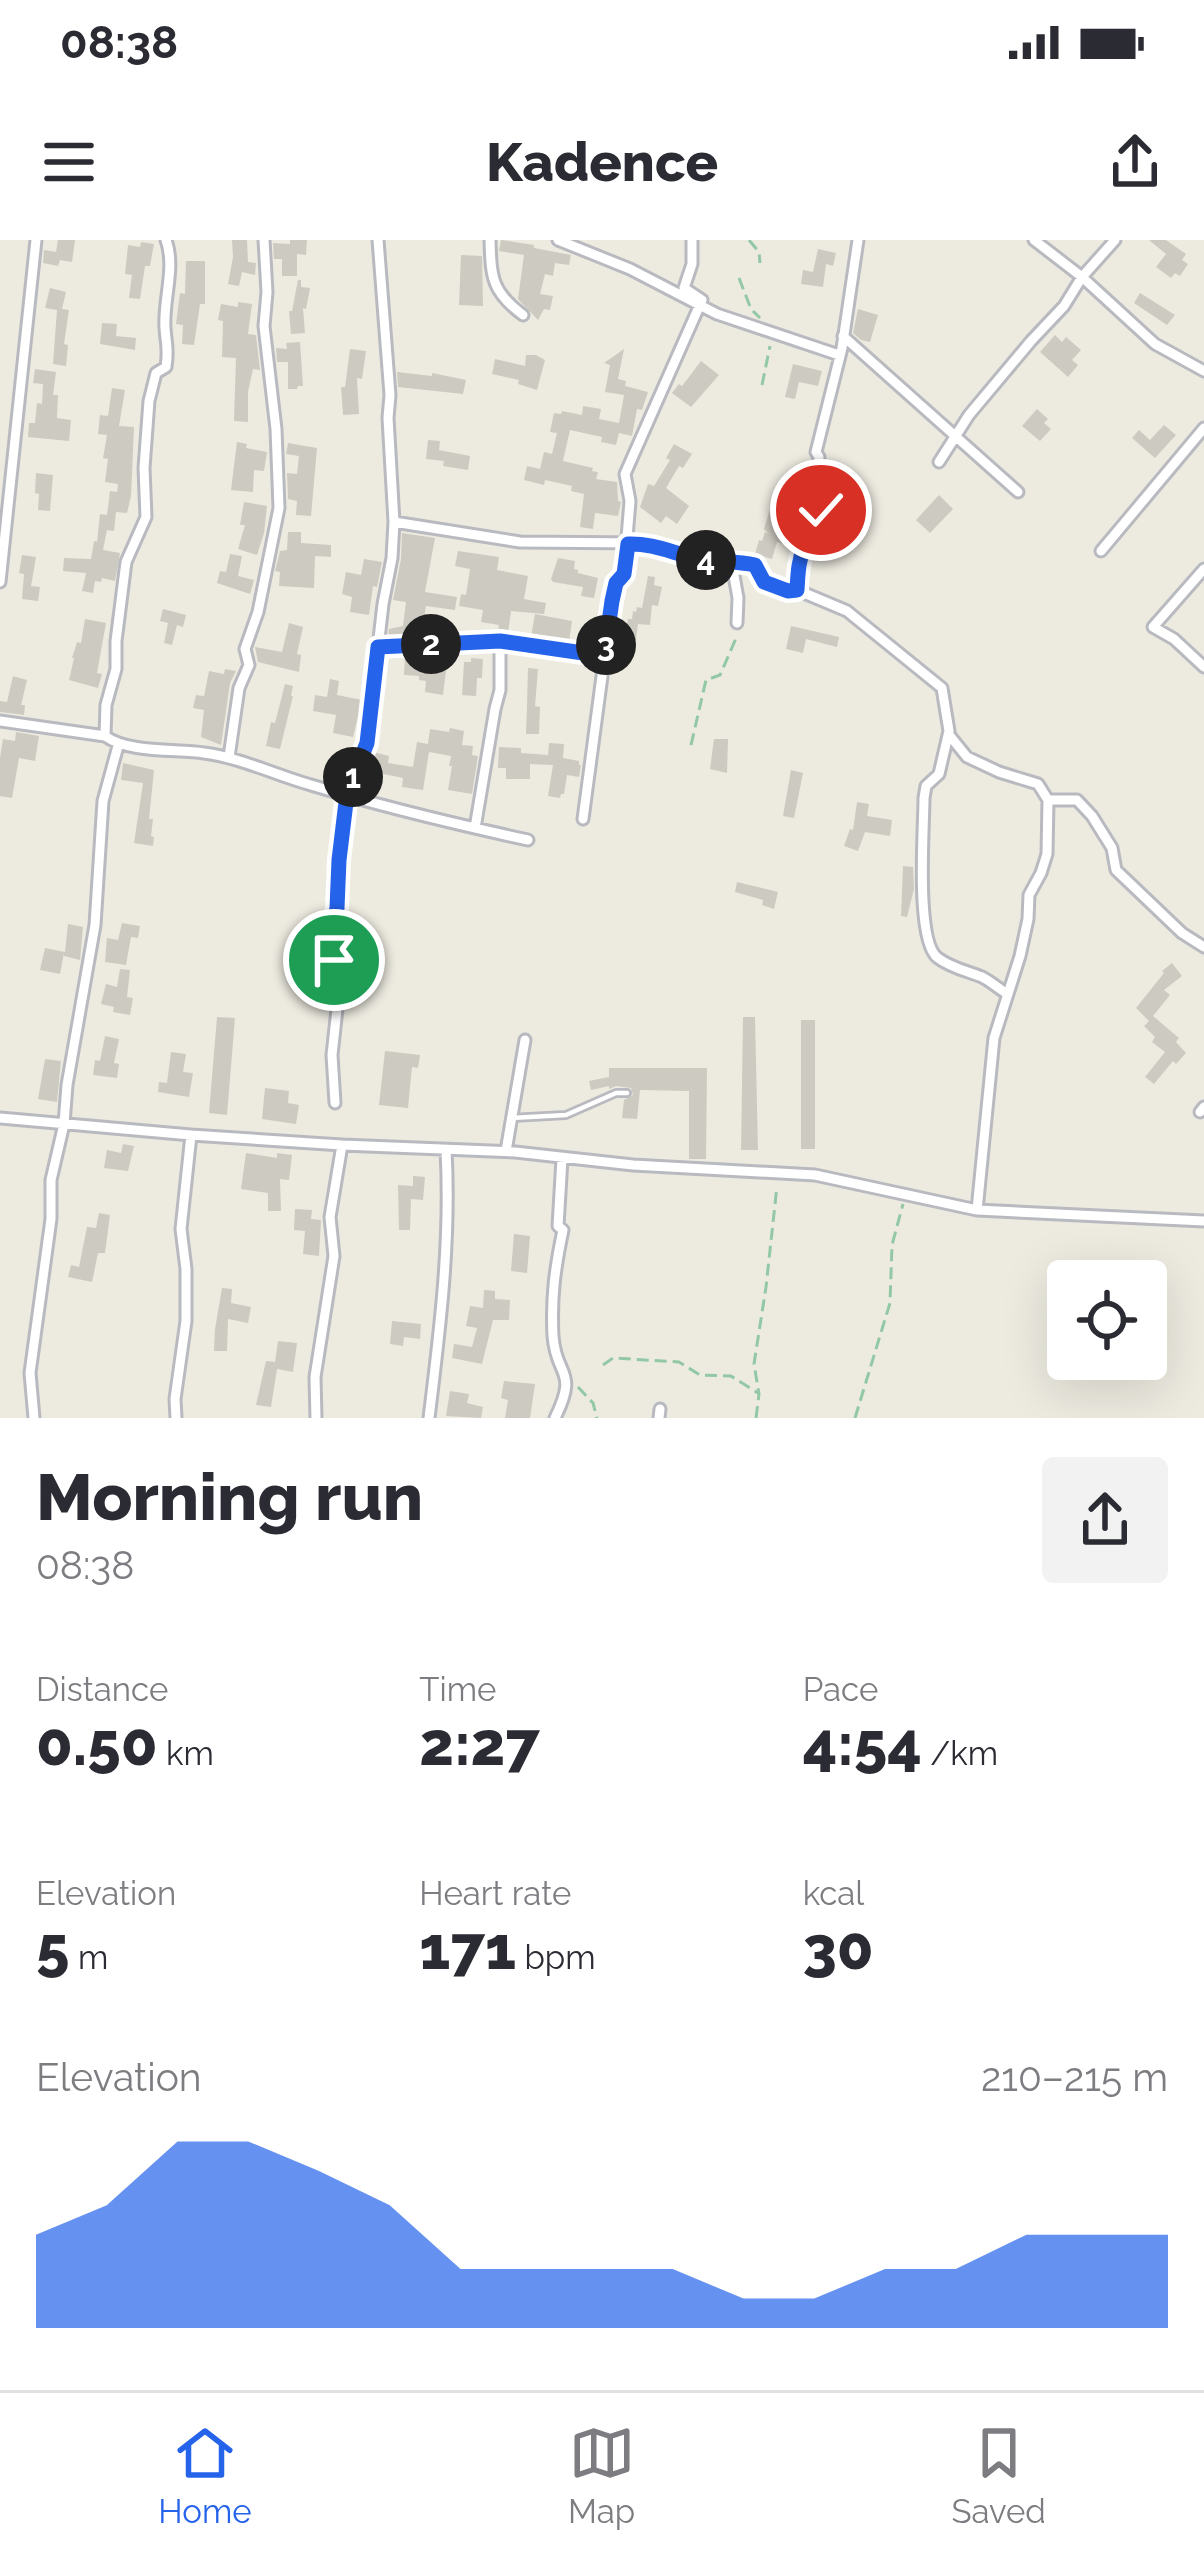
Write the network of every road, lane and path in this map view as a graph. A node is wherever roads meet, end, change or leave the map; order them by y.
1 (36, 240) edge
2 (166, 240) edge
3 (264, 240) edge
4 (378, 240) edge
5 (490, 240) edge
6 (558, 240) edge
7 (692, 240) edge
8 (749, 240) edge
9 (858, 240) edge
10 (1034, 240) edge
11 (1115, 240) edge
12 (583, 245) edge
13 (760, 263) dead end
14 (1082, 277) junction
15 (739, 278) dead end
16 (700, 305) junction
17 (524, 315) dead end
18 (766, 330) junction
19 (842, 335) junction
20 (838, 356) junction
21 (1204, 371) edge
22 (762, 385) dead end
23 (1204, 428) edge
24 (954, 434) junction
25 (939, 461) dead end
26 (1018, 492) dead end
27 (394, 522) junction
28 (628, 544) junction
29 (1101, 550) dead end
30 (731, 560) junction
31 (1204, 569) edge
32 (0, 582) edge
33 (797, 590) junction
34 (737, 623) joint
35 (500, 641) junction
36 (378, 647) junction
37 (604, 656) junction
38 (1204, 667) edge
39 (0, 721) edge
40 (950, 731) junction
41 (105, 736) junction
42 (691, 745) dead end
43 (118, 746) junction
44 (229, 757) junction
45 (347, 794) junction
46 (1048, 800) junction
47 (583, 819) dead end
48 (475, 828) junction
49 (528, 840) dead end
50 (1204, 947) edge
51 (1006, 993) junction
52 (525, 1040) dead end
53 (627, 1093) dead end
54 (335, 1103) dead end
55 (0, 1118) edge
56 (511, 1118) junction
57 (64, 1124) junction
58 (191, 1135) junction
59 (342, 1145) junction
60 (446, 1150) junction
61 (506, 1151) junction
62 (562, 1159) junction
63 (780, 1172) junction
64 (905, 1196) junction
65 (977, 1210) junction
66 (1204, 1221) edge
67 (603, 1365) dead end
68 (565, 1372) junction
69 (759, 1394) junction
70 (34, 1418) edge
71 (176, 1418) edge
72 (316, 1418) edge
73 (429, 1418) edge
74 (555, 1418) edge
75 (597, 1418) edge
76 (756, 1418) edge
77 (855, 1418) edge

1 - 32 street
2 - 41 street
3 - 44 street
4 - 27 street
5 - 17 street
6 - 12 street
7 - 16 street
8 - 13 path
9 - 19 street
10 - 14 street
11 - 14 street
12 - 16 street
14 - 21 street
14 - 24 street
15 - 18 path
16 - 18 street
16 - 28 street
18 - 20 street
18 - 22 path
19 - 20 street
19 - 24 street
20 - 33 street
23 - 29 street
24 - 25 street
24 - 26 street
27 - 28 street
27 - 36 street
28 - 30 street
28 - 37 street
30 - 33 path
30 - 34 street
31 - 38 street
33 - 40 street
34 - 42 path
35 - 36 street
35 - 37 street
35 - 48 street
36 - 45 street
37 - 47 street
39 - 41 street
40 - 46 street
40 - 51 street
41 - 43 street
43 - 44 street
43 - 57 street
44 - 45 street
45 - 48 street
45 - 54 street
46 - 50 street
46 - 51 street
48 - 49 street
51 - 65 street
52 - 56 street
53 - 56 lane
55 - 57 street
56 - 61 street
57 - 58 street
57 - 70 street
58 - 59 street
58 - 71 street
59 - 60 street
59 - 72 street
60 - 61 street
60 - 73 street
61 - 62 street
62 - 63 street
62 - 68 street
63 - 64 street
63 - 69 path
64 - 65 street
64 - 77 path
65 - 66 street
67 - 69 path
68 - 74 street
68 - 75 path
69 - 76 path

